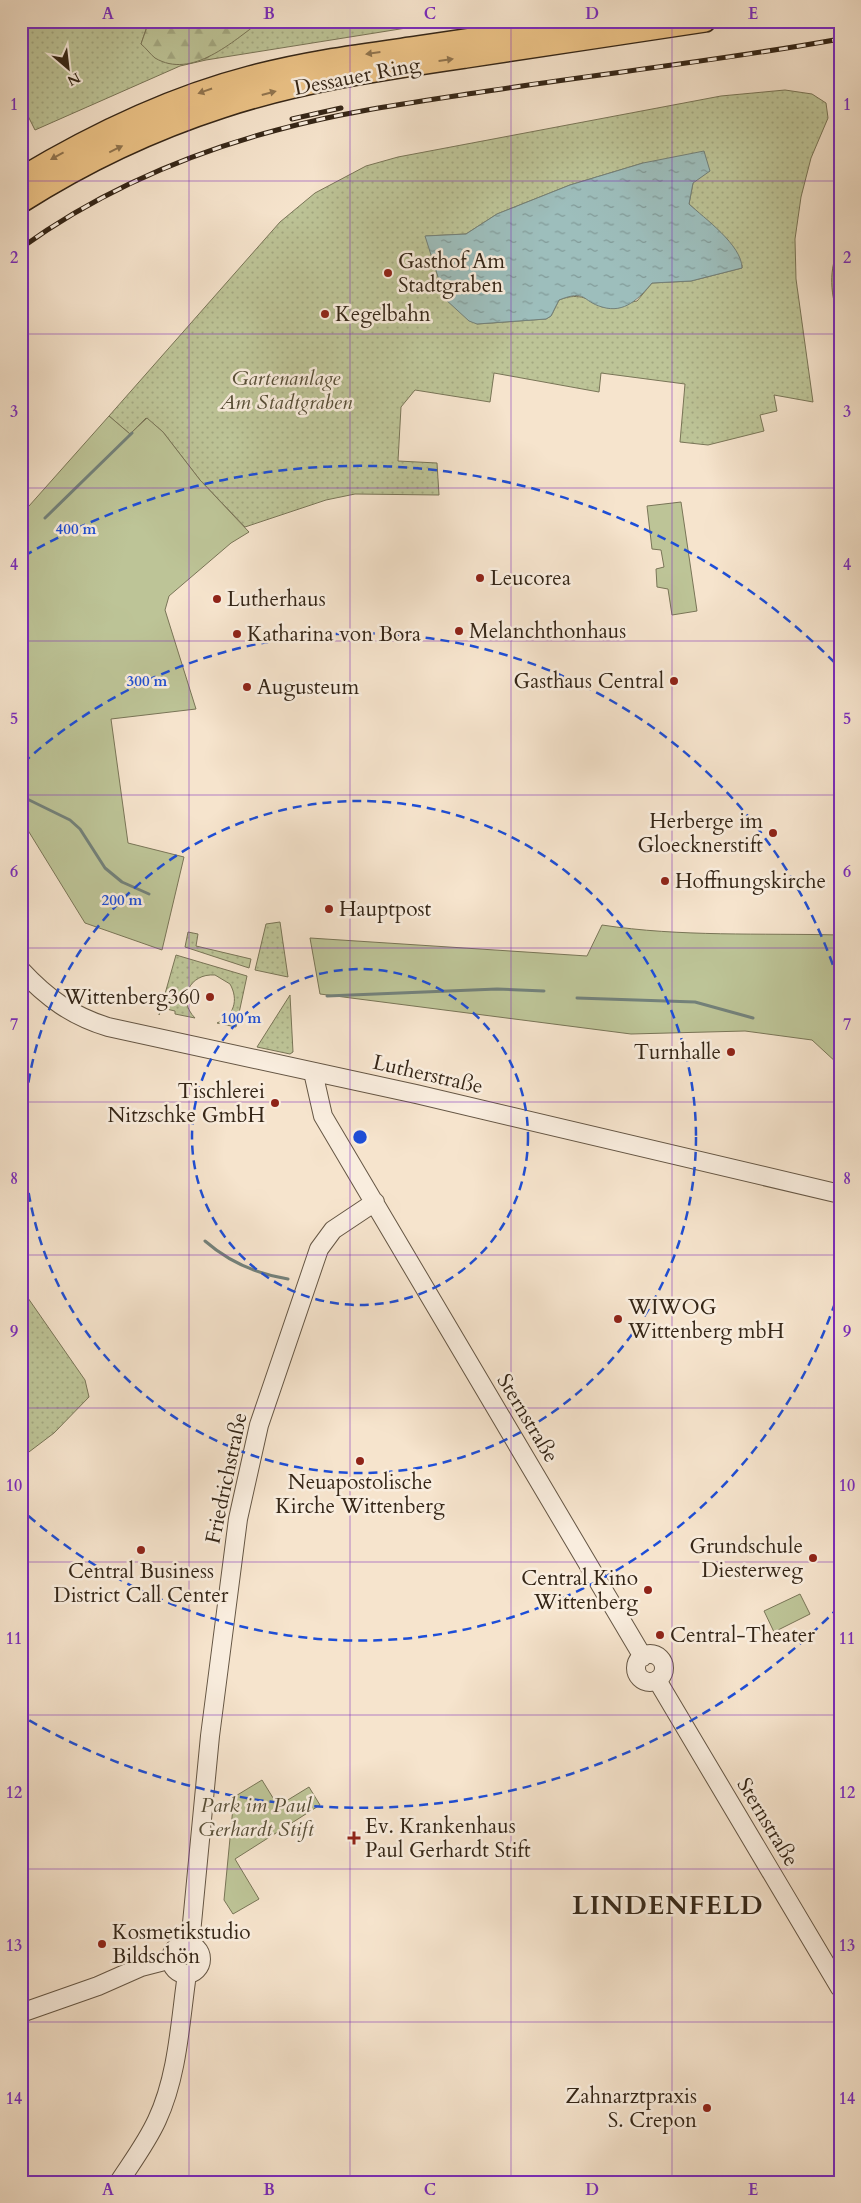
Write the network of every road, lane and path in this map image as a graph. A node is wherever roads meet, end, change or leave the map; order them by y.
1 (594, 21) edge
2 (705, 21) edge
3 (24, 184) edge
4 (21, 970) edge
5 (313, 1072) junction
6 (840, 1194) edge
7 (375, 1202) junction
8 (190, 1944) junction
9 (172, 1959) junction
10 (187, 1974) junction
11 (840, 1988) edge
12 (21, 2013) edge
13 (119, 2182) edge

1 -> 3 main road, Dessauer Ring
3 -> 2 main road, Dessauer Ring
4 - 5 street, Lutherstraße
5 - 6 street, Lutherstraße
5 - 7 street
7 - 8 street, Friedrichstraße
7 - 11 street, Sternstraße
8 - 9 street
8 - 10 street, Friedrichstraße
9 - 10 street
9 - 12 street
10 - 13 street, Friedrichstraße

